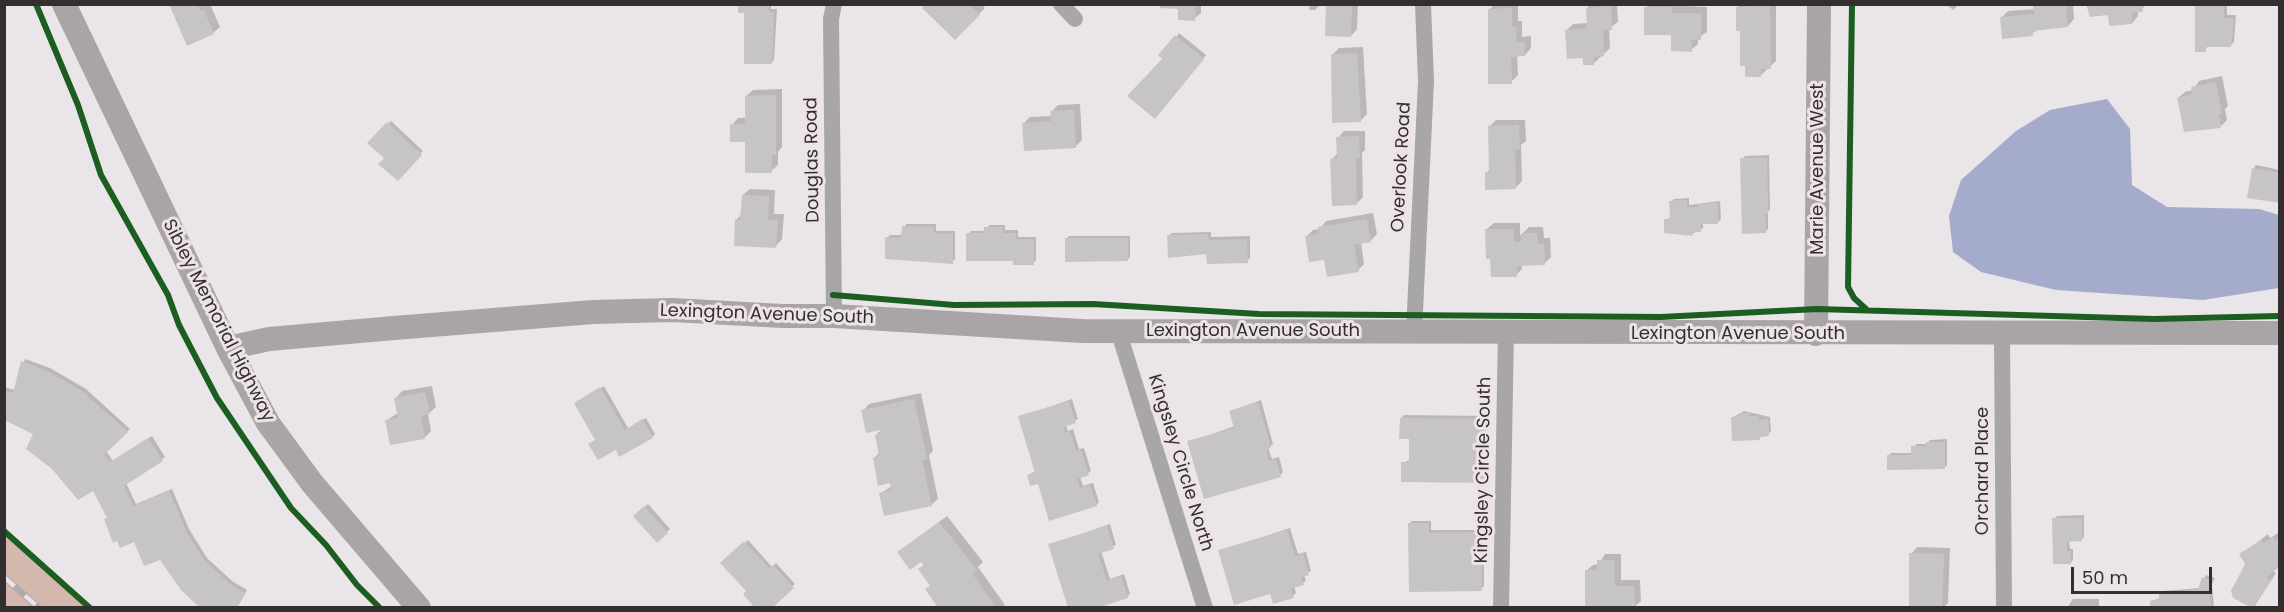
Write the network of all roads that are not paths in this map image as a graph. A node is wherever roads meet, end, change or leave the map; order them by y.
1 (64, 4) edge
2 (834, 4) edge
3 (1061, 4) edge
4 (1423, 4) edge
5 (1819, 4) edge
6 (1075, 19) dead end
7 (834, 316) junction
8 (1118, 330) junction
9 (1414, 332) junction
10 (1506, 333) junction
11 (2280, 333) edge
12 (1816, 334) junction
13 (2002, 334) junction
14 (228, 348) junction
15 (419, 608) edge
16 (1205, 608) edge
17 (1500, 608) edge
18 (2004, 608) edge

1 - 14 street, Sibley Memorial Highway
2 - 7 street, Douglas Road
3 - 6 street
4 - 9 street, Overlook Road
5 - 12 street, Marie Avenue West
7 - 8 street, Lexington Avenue South
7 - 14 street, Lexington Avenue South
8 - 9 street, Lexington Avenue South
8 - 16 street, Kingsley Circle North
9 - 10 street, Lexington Avenue South
10 - 12 street, Lexington Avenue South
10 - 17 street, Kingsley Circle South
11 - 13 street, Lexington Avenue South
12 - 13 street, Lexington Avenue South
13 - 18 street, Orchard Place
14 - 15 street, Sibley Memorial Highway

